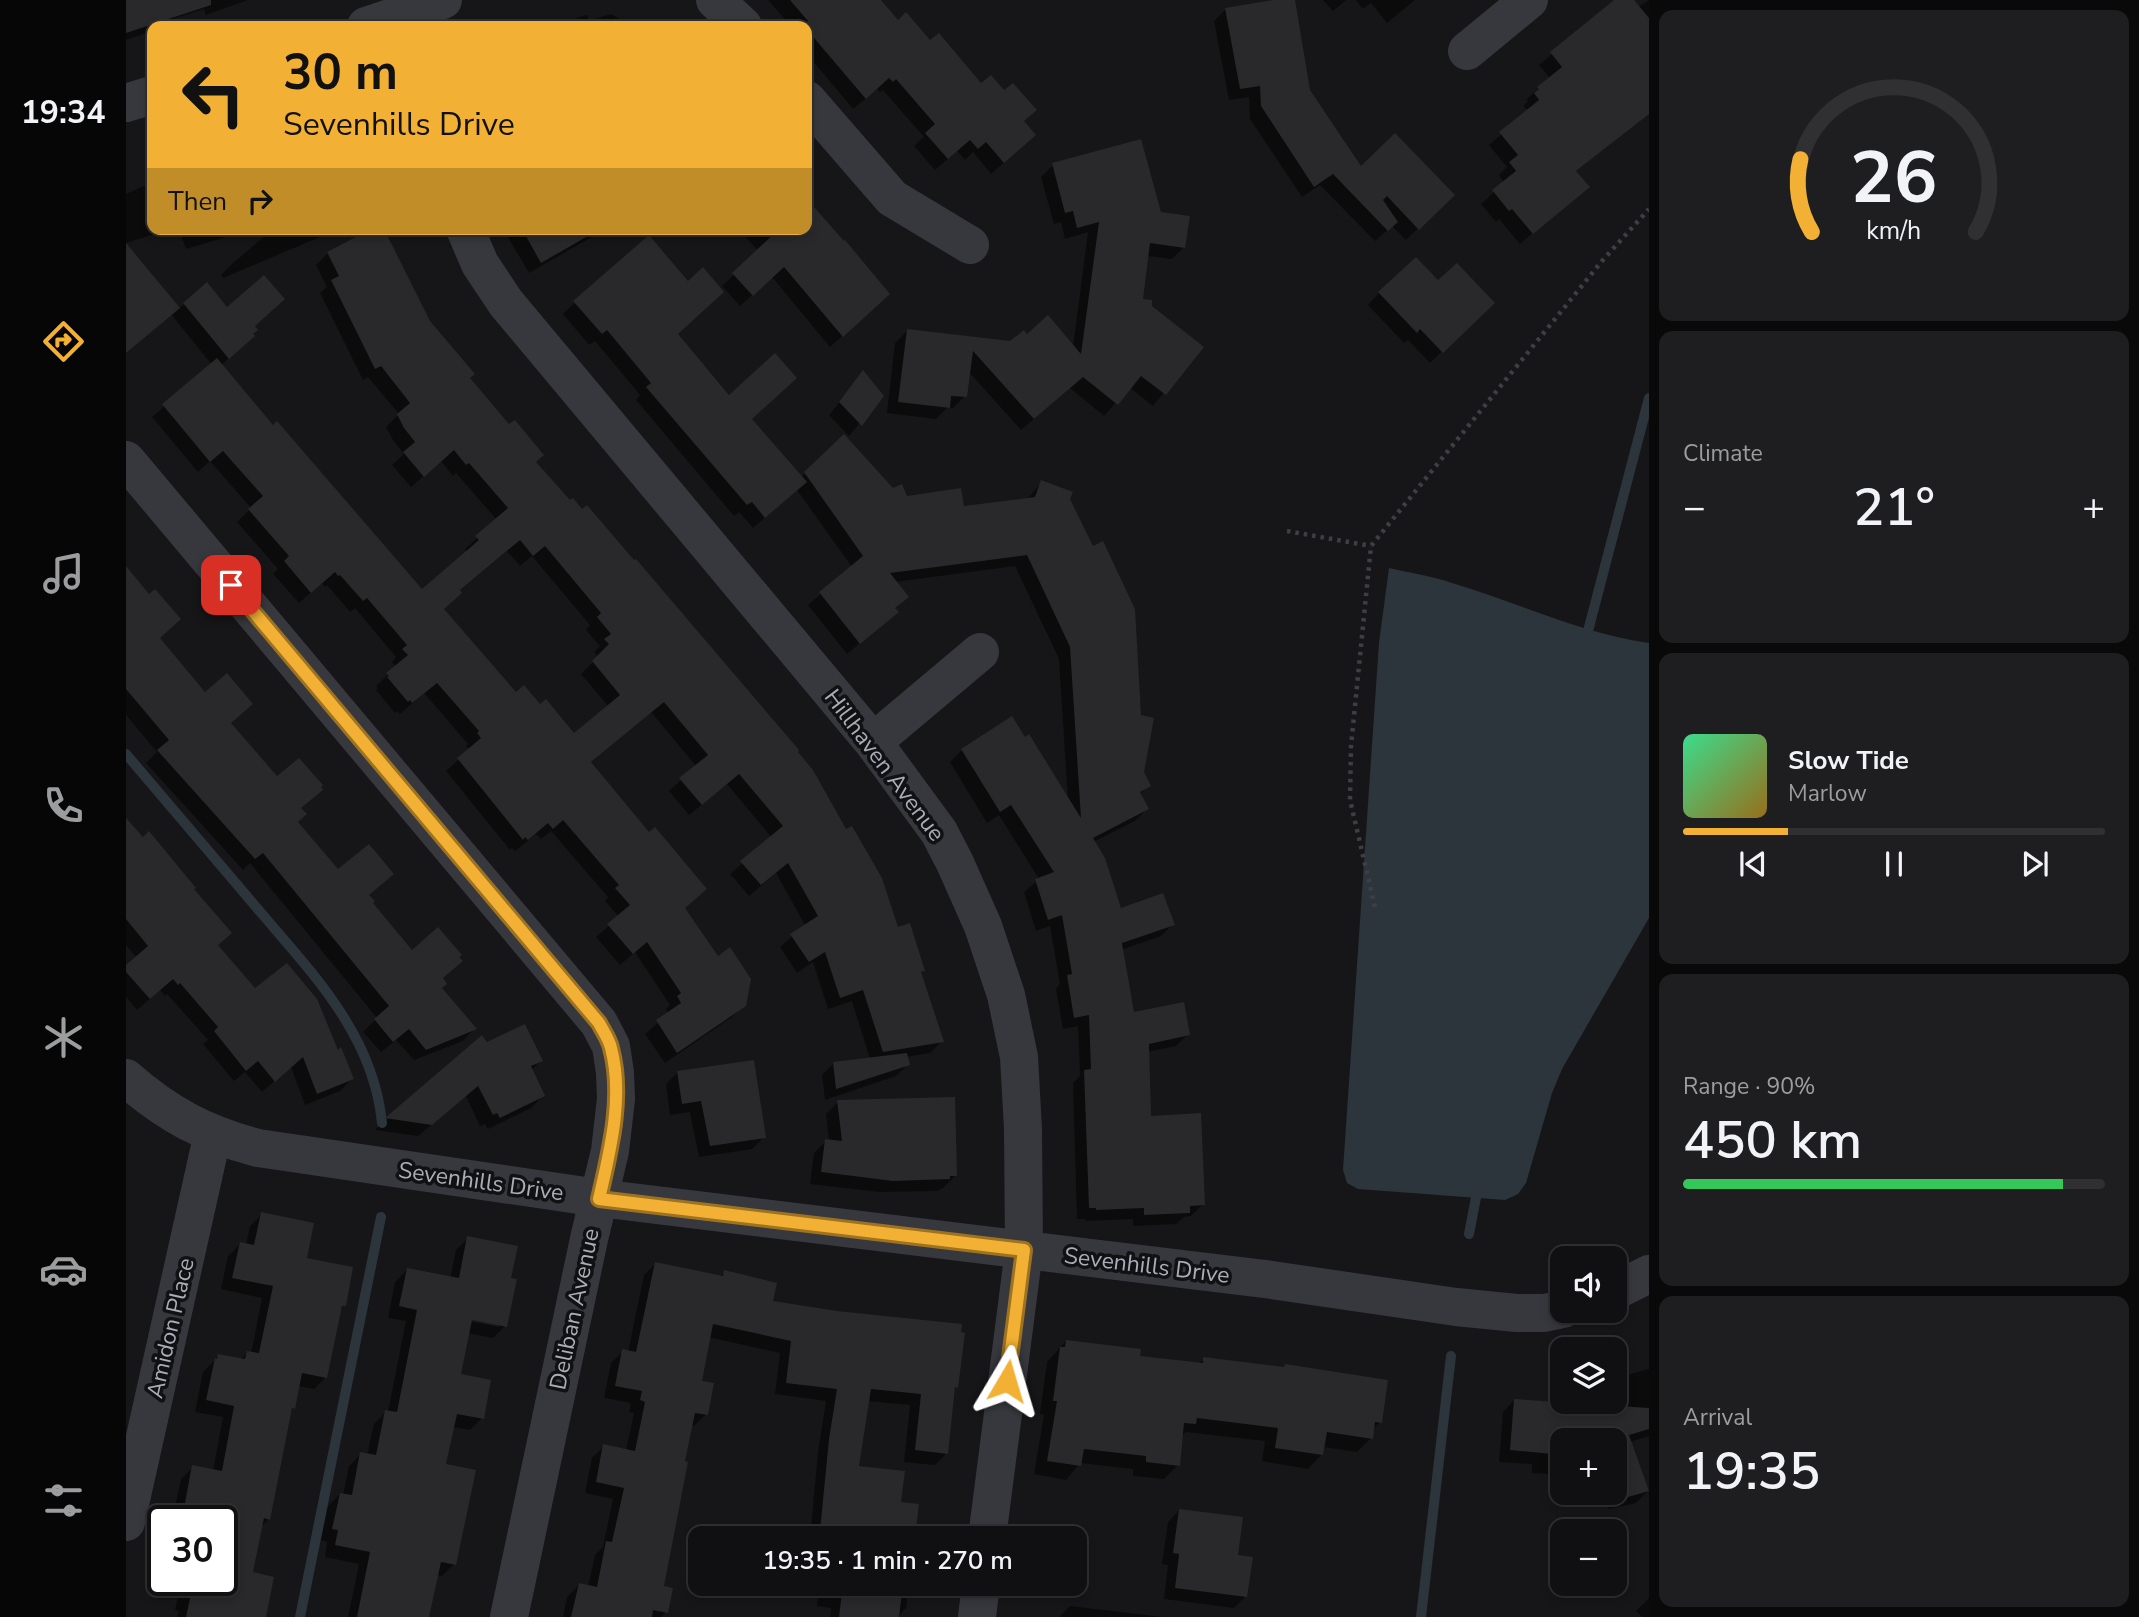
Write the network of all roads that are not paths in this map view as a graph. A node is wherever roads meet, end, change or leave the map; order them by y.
1 (443, 0) edge
2 (715, 0) edge
3 (1529, 0) edge
4 (391, 21) edge
5 (738, 21) edge
6 (1467, 51) dead end
7 (147, 97) edge
8 (126, 103) edge
9 (812, 106) edge
10 (468, 235) edge
11 (970, 245) dead end
12 (126, 460) edge
13 (980, 652) dead end
14 (873, 742) junction
15 (126, 1078) edge
16 (213, 1133) junction
17 (599, 1199) junction
18 (1024, 1250) junction
19 (1649, 1274) edge
20 (1627, 1285) edge
21 (1550, 1312) edge
22 (126, 1522) edge
23 (989, 1526) edge
24 (980, 1596) edge
25 (509, 1617) edge
26 (977, 1617) edge

1 - 4 street
2 - 5 street
3 - 6 street
7 - 8 street
9 - 11 street
10 - 14 street, Hillhaven Avenue
12 - 17 street, Deliban Avenue
13 - 14 street
14 - 18 street, Hillhaven Avenue
15 - 16 street, Sevenhills Drive
16 - 17 street, Sevenhills Drive
16 - 22 street, Amidon Place
17 - 18 street, Sevenhills Drive
17 - 25 street, Deliban Avenue
18 - 21 street, Sevenhills Drive
18 - 23 street, Hillhaven Avenue
19 - 20 street
24 - 26 street

